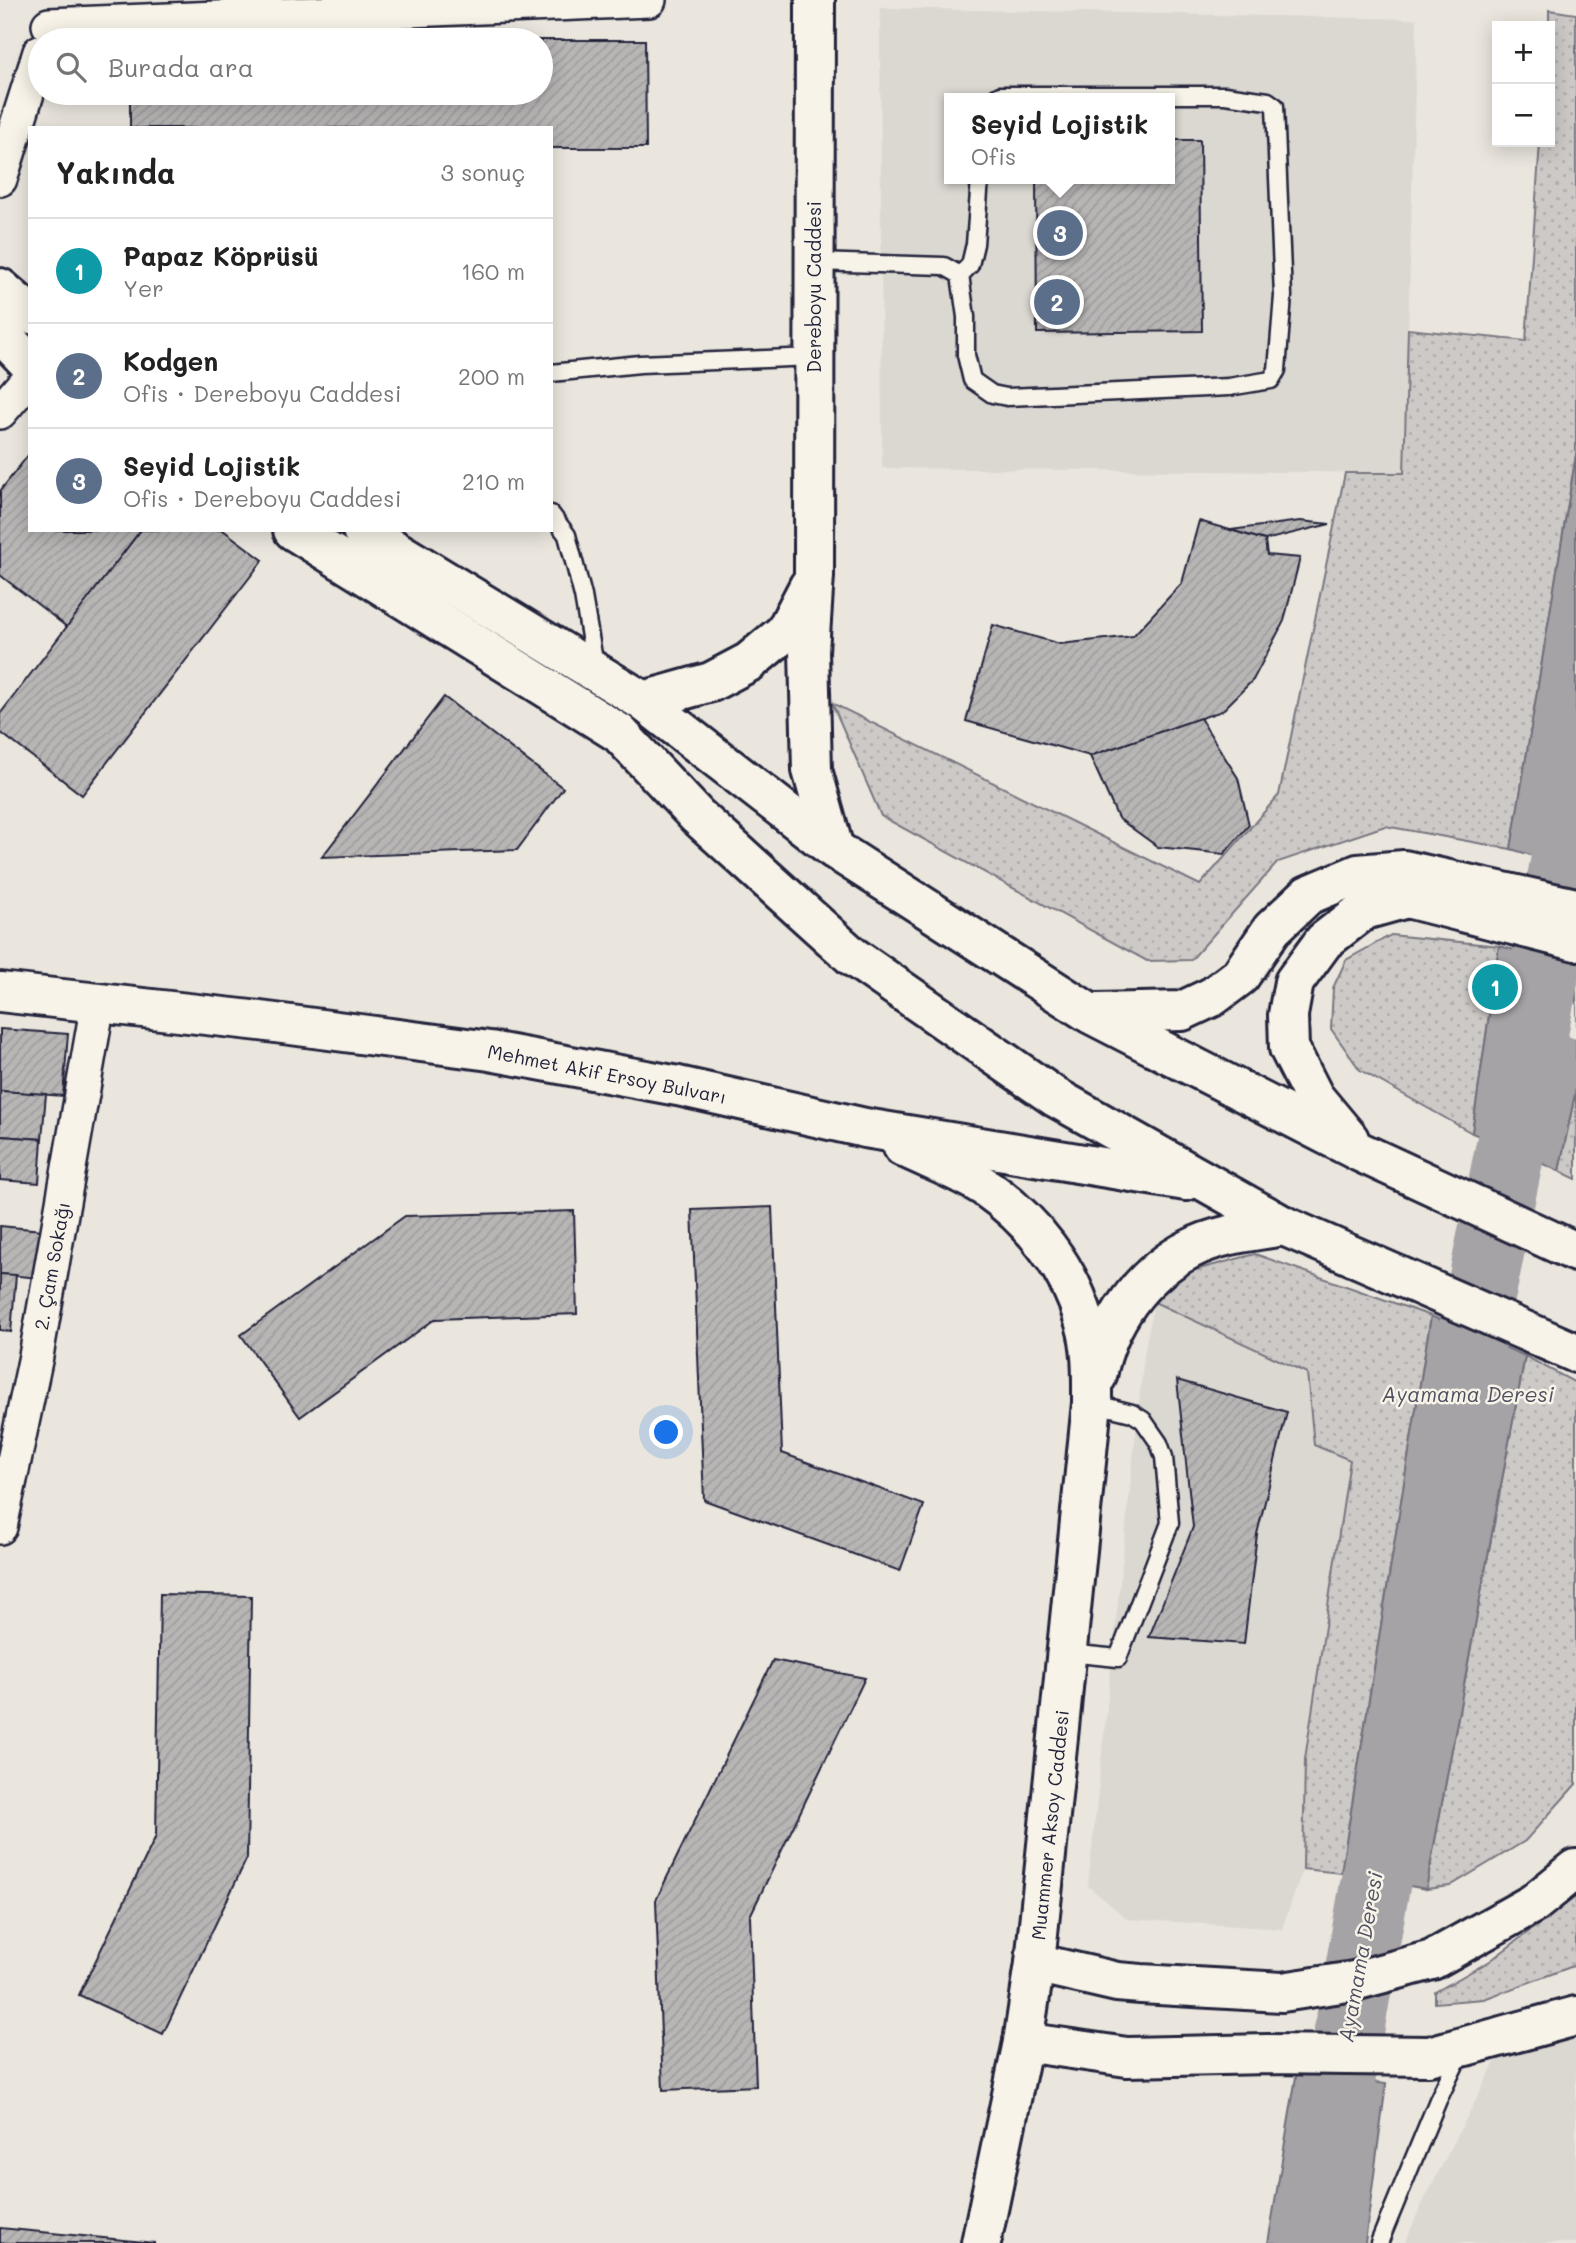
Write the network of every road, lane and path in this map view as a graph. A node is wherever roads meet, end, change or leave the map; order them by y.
1 (649, 0) edge
2 (815, 0) edge
3 (68, 28) edge
4 (28, 90) edge
5 (1175, 95) edge
6 (0, 179) edge
7 (980, 184) edge
8 (813, 262) junction
9 (960, 275) junction
10 (0, 288) edge
11 (28, 312) edge
12 (0, 333) edge
13 (813, 358) junction
14 (28, 362) edge
15 (553, 373) edge
16 (28, 379) edge
17 (0, 412) edge
18 (553, 517) edge
19 (296, 532) edge
20 (365, 532) edge
21 (814, 575) junction
22 (596, 671) junction
23 (643, 701) junction
24 (834, 849) junction
25 (1423, 888) junction
26 (1576, 908) edge
27 (1576, 941) edge
28 (0, 992) edge
29 (98, 1003) junction
30 (1091, 1014) junction
31 (865, 1128) junction
32 (1360, 1152) junction
33 (1210, 1185) junction
34 (1284, 1226) junction
35 (1576, 1252) edge
36 (1576, 1353) edge
37 (1092, 1404) junction
38 (0, 1527) edge
39 (1068, 1653) junction
40 (1576, 1869) edge
41 (1035, 1963) junction
42 (1576, 2016) edge
43 (1023, 2042) junction
44 (1446, 2051) junction
45 (981, 2243) edge
46 (1380, 2243) edge

1 - 3 street
2 - 8 main road, Dereboyu Caddesi
4 - 6 street
5 - 9 lane
7 - 9 lane
8 - 9 lane
8 - 13 main road, Dereboyu Caddesi
10 - 11 main road
12 - 14 main road
13 - 15 lane
13 - 21 main road, Dereboyu Caddesi
16 - 17 street
18 - 22 lane
19 - 33 main road, Mehmet Akif Ersoy Bulvarı
20 - 22 main road
21 - 23 main road
21 - 24 main road, Dereboyu Caddesi
22 - 23 main road
23 - 24 main road
24 - 30 main road
25 - 26 main road
25 - 27 main road
25 - 30 main road
25 - 32 main road
28 - 29 main road, Mehmet Akif Ersoy Bulvarı
29 - 31 main road, Mehmet Akif Ersoy Bulvarı
29 - 38 street, 2. Çam Sokağı
30 - 32 main road
31 - 33 main road, Mehmet Akif Ersoy Bulvarı
31 - 37 main road
32 - 35 main road
33 - 34 main road, Mehmet Akif Ersoy Bulvarı
34 - 36 main road, Mehmet Akif Ersoy Bulvarı
34 - 37 main road
37 - 39 main road, Muammer Aksoy Caddesi
37 - 39 lane
39 - 41 main road, Muammer Aksoy Caddesi
40 - 41 main road
41 - 43 main road, Muammer Aksoy Caddesi
42 - 44 main road
43 - 44 main road
43 - 45 main road, Muammer Aksoy Caddesi
44 - 46 lane

